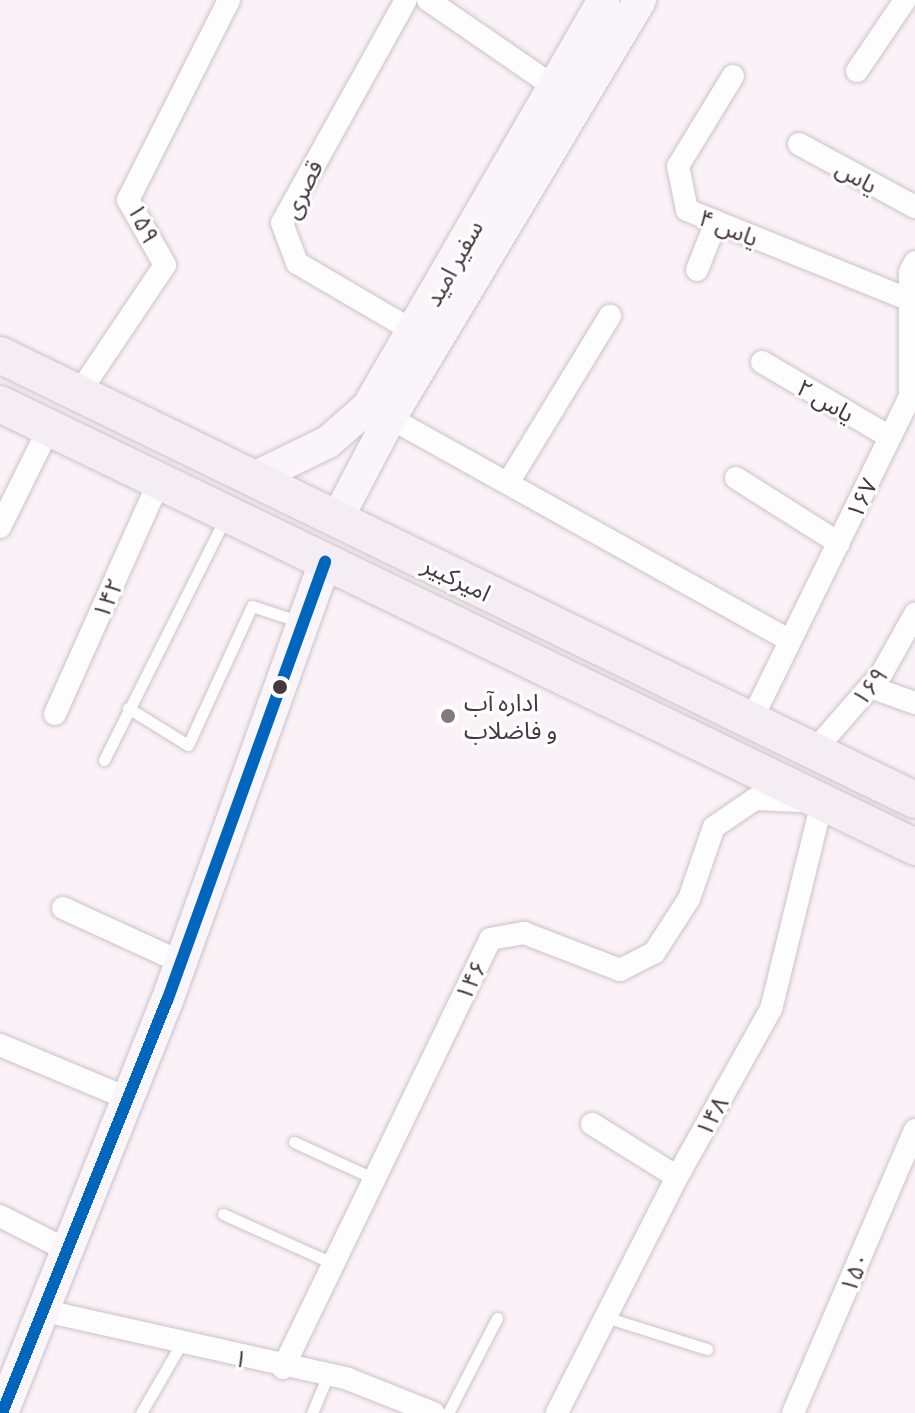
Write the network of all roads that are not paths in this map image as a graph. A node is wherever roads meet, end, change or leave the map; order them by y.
1 (229, 0) edge
2 (406, 0) edge
3 (428, 0) edge
4 (604, 0) edge
5 (640, 0) edge
6 (897, 3) edge
7 (857, 71) dead end
8 (733, 76) dead end
9 (553, 86) junction
10 (799, 144) dead end
11 (915, 207) edge
12 (716, 222) junction
13 (915, 262) edge
14 (697, 270) dead end
15 (910, 300) junction
16 (610, 316) dead end
17 (424, 337) junction
18 (912, 352) edge
19 (0, 355) edge
20 (762, 362) dead end
21 (79, 393) junction
22 (0, 404) edge
23 (390, 418) junction
24 (49, 428) junction
25 (890, 437) junction
26 (254, 478) junction
27 (736, 478) dead end
28 (159, 481) junction
29 (508, 483) junction
30 (227, 514) junction
31 (337, 519) junction
32 (0, 527) edge
33 (839, 543) junction
34 (325, 562) junction
35 (915, 614) edge
36 (303, 623) junction
37 (790, 641) junction
38 (870, 687) junction
39 (915, 703) edge
40 (128, 708) junction
41 (55, 714) dead end
42 (751, 721) junction
43 (814, 751) junction
44 (104, 760) dead end
45 (915, 800) edge
46 (822, 802) junction
47 (915, 847) edge
48 (63, 908) dead end
49 (181, 962) junction
50 (0, 1045) edge
51 (129, 1099) junction
52 (592, 1124) dead end
53 (915, 1130) edge
54 (294, 1142) dead end
55 (677, 1177) junction
56 (375, 1179) junction
57 (223, 1214) dead end
58 (0, 1216) edge
59 (69, 1251) junction
60 (334, 1264) junction
61 (45, 1311) junction
62 (605, 1317) junction
63 (497, 1318) dead end
64 (181, 1344) junction
65 (707, 1349) dead end
66 (10, 1367) edge
67 (283, 1368) junction
68 (328, 1375) junction
69 (2, 1413) edge
70 (141, 1413) edge
71 (312, 1413) edge
72 (437, 1413) edge
73 (557, 1413) edge
74 (793, 1413) edge

1 - 21 street, ۱۵۹
2 - 17 street, قصری
3 - 9 street
4 - 9 street, سفیر امید
5 - 17 street, سفیر امید
6 - 7 street
8 - 12 street, یاس ۴
9 - 17 street, سفیر امید
10 - 11 street, یاس
12 - 14 street
12 - 15 street, یاس ۴
13 - 15 street, ۱۶۷
15 - 18 street, ۱۶۷
16 - 29 street
17 - 23 street, سفیر امید
17 - 26 street, سفیر امید
18 - 25 street, ۱۶۷
19 - 21 main road, امیرکبیر
20 - 25 street, یاس ۲
21 - 26 main road, امیرکبیر
22 - 24 main road, امیرکبیر
23 - 29 street
23 - 31 street, سفیر امید
24 - 28 main road, امیرکبیر
24 - 32 street
25 - 33 street, ۱۶۷
26 - 31 main road, امیرکبیر
27 - 33 street
28 - 30 main road, امیرکبیر
28 - 41 street, ۱۴۲
29 - 37 street
30 - 34 main road, امیرکبیر
30 - 40 lane
31 - 42 main road, امیرکبیر
33 - 37 street, ۱۶۷
34 - 36 street
34 - 46 main road, امیرکبیر
35 - 38 street, ۱۶۹
36 - 40 lane
36 - 49 street
37 - 42 street, ۱۶۷
38 - 39 street
38 - 43 street, ۱۶۹
40 - 44 lane
42 - 43 main road, امیرکبیر
43 - 45 main road, امیرکبیر
46 - 47 main road, امیرکبیر
46 - 55 street, ۱۴۸
46 - 56 street, ۱۴۶
48 - 49 street
49 - 51 street
50 - 51 street
51 - 59 street
52 - 55 street
53 - 74 street, ۱۵۰
54 - 56 lane
55 - 62 street, ۱۴۸
56 - 60 street, ۱۴۶
57 - 60 lane
58 - 59 street
59 - 61 street
60 - 67 street, ۱۴۶
61 - 64 street, ۱
61 - 66 street
62 - 65 lane
62 - 73 street, ۱۴۸
63 - 72 lane
64 - 67 street, ۱
64 - 70 lane
66 - 69 street
67 - 68 street, ۱
68 - 71 lane
68 - 72 street, ۱

